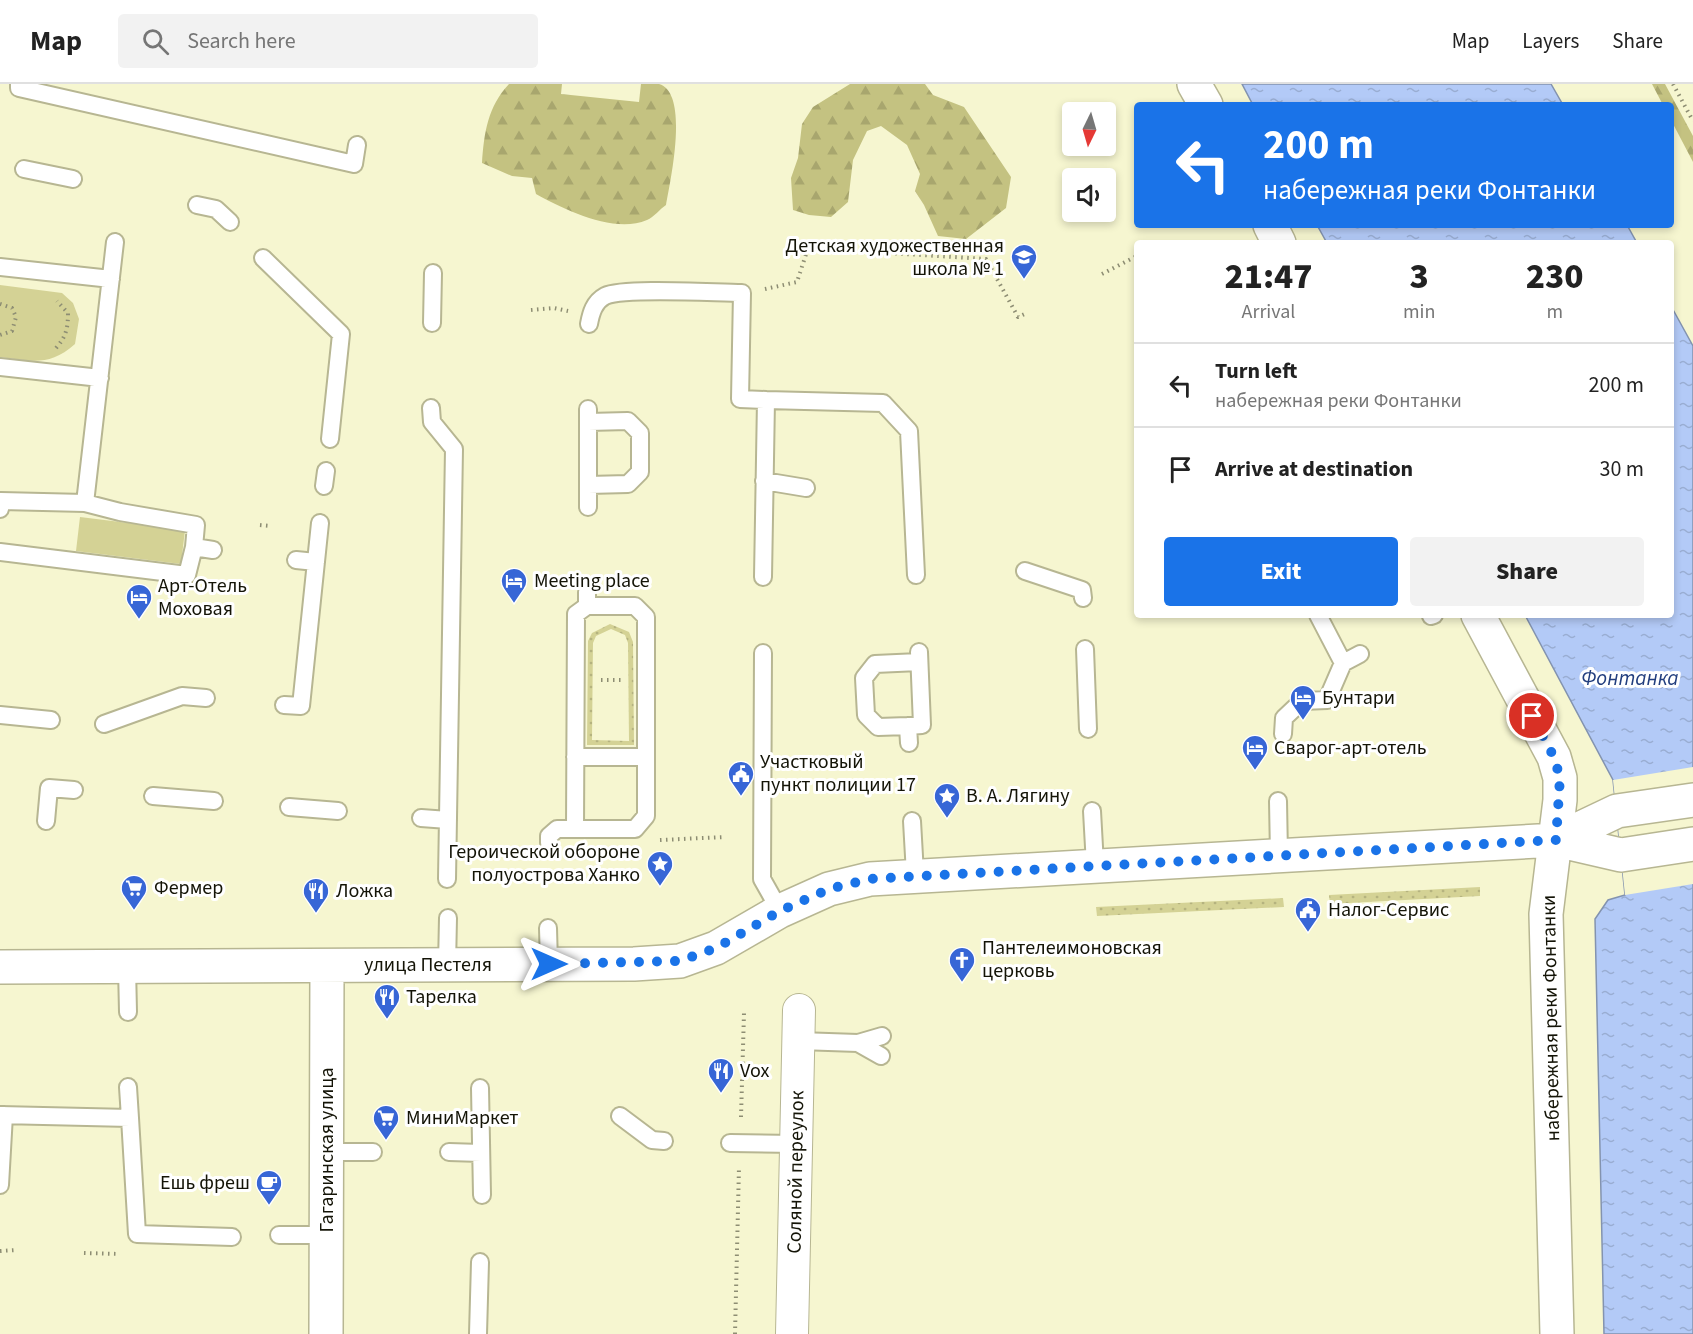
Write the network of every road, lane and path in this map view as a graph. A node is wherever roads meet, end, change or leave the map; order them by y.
1 (19, 84) edge
2 (1194, 84) edge
3 (1673, 84) edge
4 (1204, 102) edge
5 (1693, 121) edge
6 (357, 145) dead end
7 (24, 169) dead end
8 (74, 179) dead end
9 (197, 205) dead end
10 (230, 222) dead end
11 (115, 242) dead end
12 (263, 258) dead end
13 (1134, 258) edge
14 (0, 267) edge
15 (434, 273) dead end
16 (1102, 274) dead end
17 (111, 279) junction
18 (742, 293) junction
19 (54, 300) dead end
20 (0, 304) edge
21 (531, 310) dead end
22 (1027, 313) dead end
23 (590, 317) joint
24 (432, 323) dead end
25 (0, 335) edge
26 (46, 352) dead end
27 (0, 367) edge
28 (100, 378) junction
29 (766, 400) junction
30 (431, 408) dead end
31 (330, 439) dead end
32 (764, 481) junction
33 (588, 485) junction
34 (806, 488) dead end
35 (85, 503) junction
36 (588, 507) dead end
37 (0, 509) edge
38 (320, 522) dead end
39 (260, 525) dead end
40 (271, 525) dead end
41 (194, 547) junction
42 (213, 550) dead end
43 (0, 552) edge
44 (296, 560) dead end
45 (316, 562) junction
46 (1025, 571) dead end
47 (916, 575) dead end
48 (763, 577) dead end
49 (1083, 598) dead end
50 (1320, 618) edge
51 (1481, 618) edge
52 (1085, 649) dead end
53 (763, 653) dead end
54 (1360, 654) dead end
55 (1343, 663) junction
56 (576, 680) junction
57 (646, 680) junction
58 (206, 698) dead end
59 (284, 705) dead end
60 (0, 715) edge
61 (51, 720) dead end
62 (104, 724) dead end
63 (908, 726) junction
64 (1088, 729) dead end
65 (1283, 734) dead end
66 (909, 743) dead end
67 (575, 757) junction
68 (646, 757) junction
69 (74, 790) dead end
70 (153, 796) dead end
71 (1693, 800) edge
72 (214, 801) dead end
73 (1278, 801) dead end
74 (289, 807) dead end
75 (338, 811) dead end
76 (1092, 811) dead end
77 (421, 818) dead end
78 (448, 820) junction
79 (46, 821) dead end
80 (912, 821) dead end
81 (574, 829) junction
82 (725, 837) dead end
83 (660, 840) dead end
84 (1556, 840) junction
85 (549, 843) dead end
86 (1693, 844) edge
87 (1279, 855) junction
88 (1095, 865) junction
89 (915, 874) junction
90 (447, 879) dead end
91 (780, 911) junction
92 (447, 918) dead end
93 (548, 928) dead end
94 (549, 964) junction
95 (447, 965) junction
96 (327, 966) junction
97 (0, 967) edge
98 (127, 967) junction
99 (128, 1012) dead end
100 (744, 1013) dead end
101 (799, 1025) joint
102 (882, 1036) dead end
103 (858, 1043) junction
104 (881, 1056) dead end
105 (128, 1087) dead end
106 (480, 1088) dead end
107 (2, 1115) edge
108 (621, 1116) dead end
109 (130, 1118) junction
110 (664, 1141) dead end
111 (735, 1143) junction
112 (796, 1144) junction
113 (327, 1152) junction
114 (373, 1152) dead end
115 (449, 1152) dead end
116 (481, 1153) junction
117 (0, 1185) edge
118 (482, 1195) dead end
119 (327, 1234) junction
120 (279, 1235) dead end
121 (232, 1237) dead end
122 (16, 1250) dead end
123 (0, 1251) edge
124 (480, 1262) dead end
125 (326, 1334) edge
126 (477, 1334) edge
127 (735, 1334) edge
128 (792, 1334) edge
129 (1557, 1334) edge

1 - 6 lane
2 - 4 street
3 - 5 path
7 - 8 lane
9 - 10 lane
11 - 17 lane
12 - 31 lane
13 - 16 path
14 - 17 lane
15 - 24 lane
17 - 28 lane
18 - 22 path
18 - 23 lane
18 - 29 lane
19 - 26 path
20 - 25 path
21 - 23 path
27 - 28 lane
28 - 35 lane
29 - 32 lane
29 - 47 lane
30 - 78 lane
32 - 34 lane
32 - 48 lane
33 - 33 lane
33 - 36 lane
35 - 37 lane
35 - 41 lane
38 - 45 lane
39 - 40 path
41 - 42 lane
41 - 43 lane
44 - 45 lane
45 - 59 lane
46 - 49 lane
50 - 55 lane
51 - 84 street, набережная реки Фонтанки
52 - 64 lane
53 - 91 lane
54 - 55 lane
55 - 65 lane
56 - 57 path
56 - 57 lane
56 - 67 lane
57 - 68 lane
58 - 62 lane
60 - 61 lane
63 - 63 lane
63 - 66 lane
67 - 68 lane
67 - 81 lane
68 - 81 lane
69 - 79 lane
70 - 72 lane
71 - 84 street, улица Пестеля
73 - 87 lane
74 - 75 lane
76 - 88 lane
77 - 78 lane
78 - 90 lane
80 - 89 lane
81 - 85 lane
82 - 83 path
84 - 86 street, улица Пестеля
84 - 87 street, улица Пестеля
84 - 129 street, набережная реки Фонтанки
87 - 88 street, улица Пестеля
88 - 89 street, улица Пестеля
89 - 91 street, улица Пестеля
91 - 94 street, улица Пестеля
92 - 95 lane
93 - 94 lane
94 - 95 street, улица Пестеля
95 - 96 street, улица Пестеля
96 - 98 street, улица Пестеля
96 - 113 street, Гагаринская улица
97 - 98 street, улица Пестеля
98 - 99 lane
100 - 111 path
101 - 103 lane
101 - 112 street, Соляной переулок
102 - 103 lane
103 - 104 lane
105 - 109 lane
106 - 116 lane
107 - 109 lane
107 - 117 lane
108 - 110 lane
109 - 121 lane
111 - 112 lane
111 - 127 path
112 - 128 street, Соляной переулок
113 - 114 lane
113 - 119 street, Гагаринская улица
115 - 116 lane
116 - 118 lane
119 - 120 lane
119 - 125 street, Гагаринская улица
122 - 123 path
124 - 126 lane

